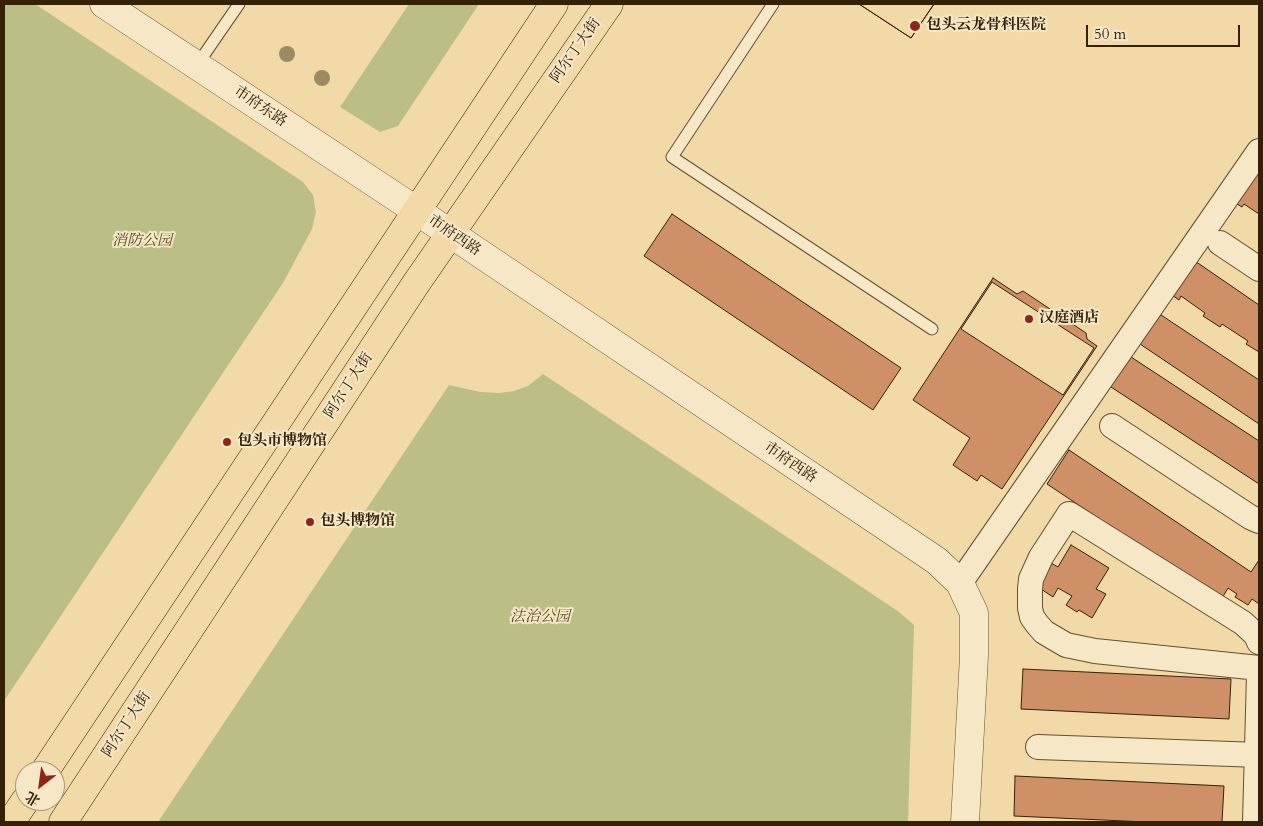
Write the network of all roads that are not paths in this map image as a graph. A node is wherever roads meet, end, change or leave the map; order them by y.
1 (104, 4) edge
2 (239, 4) edge
3 (554, 4) edge
4 (609, 4) edge
5 (773, 4) edge
6 (197, 65) junction
7 (1259, 150) edge
8 (416, 211) junction
9 (450, 234) junction
10 (1220, 243) dead end
11 (1259, 269) edge
12 (932, 330) dead end
13 (1112, 426) dead end
14 (1259, 521) edge
15 (960, 583) junction
16 (1259, 642) edge
17 (1259, 668) edge
18 (1259, 674) edge
19 (1038, 747) dead end
20 (1258, 755) edge
21 (52, 761) edge
22 (19, 811) edge
23 (11, 822) edge
24 (63, 822) edge
25 (965, 822) edge
26 (1255, 822) edge

1 - 6 street, 市府东路
2 - 6 lane
3 - 8 main road
4 - 9 main road, 阿尔丁大街
5 - 12 lane
6 - 8 street, 市府东路
7 - 15 street
8 - 9 street, 市府西路
8 - 21 main road
9 - 15 street, 市府西路
9 - 24 main road, 阿尔丁大街
10 - 11 street
13 - 14 street
15 - 25 street, 市府西路
16 - 17 street
18 - 20 street
19 - 20 street
20 - 26 street
22 - 23 main road

